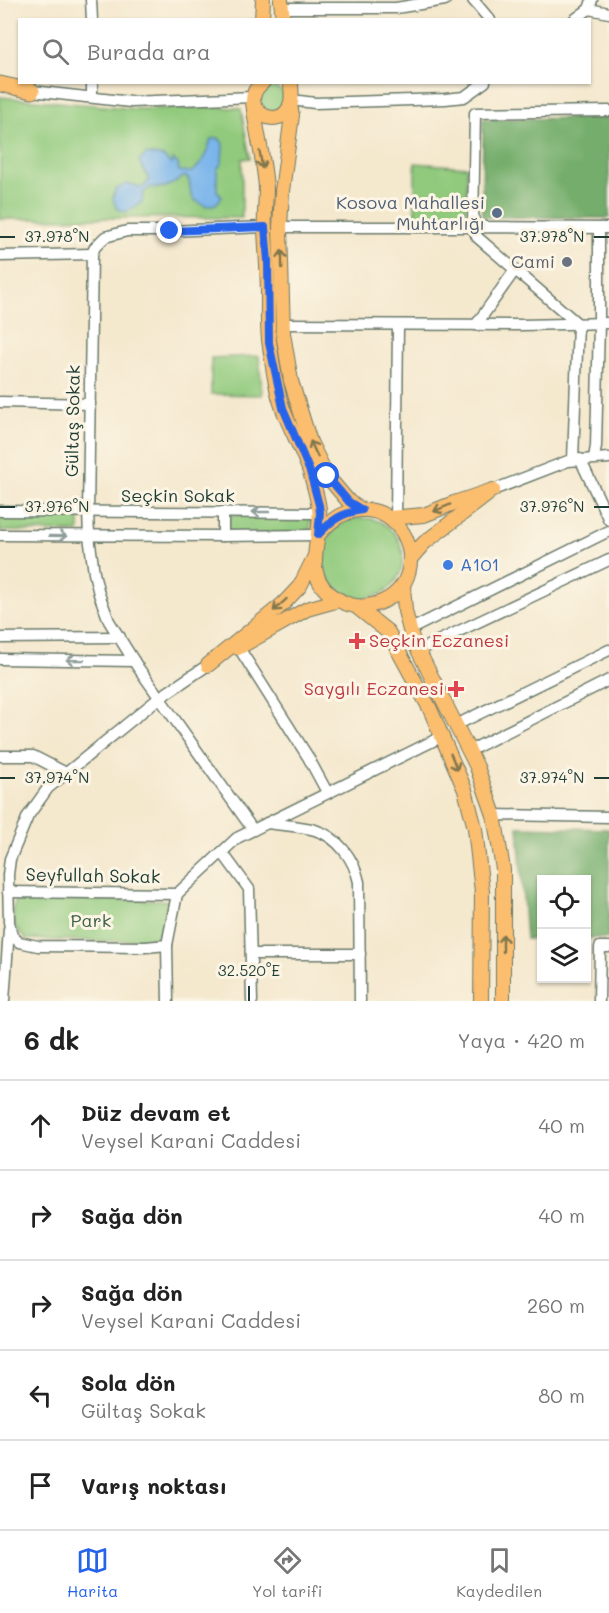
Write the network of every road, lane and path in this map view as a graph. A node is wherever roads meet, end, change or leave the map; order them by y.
1 (91, 0) edge
2 (263, 0) edge
3 (445, 0) edge
4 (473, 0) edge
5 (397, 4) edge
6 (590, 4) edge
7 (282, 9) edge
8 (609, 13) edge
9 (92, 18) edge
10 (262, 18) edge
11 (488, 18) edge
12 (576, 18) edge
13 (0, 84) edge
14 (92, 84) edge
15 (482, 84) edge
16 (0, 90) edge
17 (32, 91) junction
18 (256, 91) edge
19 (291, 96) edge
20 (92, 97) junction
21 (464, 98) junction
22 (609, 111) edge
23 (475, 113) junction
24 (265, 227) junction
25 (280, 227) junction
26 (473, 227) junction
27 (604, 228) edge
28 (92, 254) junction
29 (0, 256) edge
30 (515, 270) junction
31 (604, 323) edge
32 (282, 324) junction
33 (578, 324) junction
34 (398, 325) junction
35 (476, 325) junction
36 (0, 402) edge
37 (90, 404) junction
38 (594, 458) junction
39 (609, 458) edge
40 (576, 460) junction
41 (493, 490) junction
42 (362, 510) junction
43 (0, 511) edge
44 (88, 512) junction
45 (223, 512) junction
46 (320, 513) junction
47 (393, 518) junction
48 (609, 520) edge
49 (609, 531) edge
50 (318, 535) junction
51 (0, 536) edge
52 (89, 536) junction
53 (224, 536) junction
54 (314, 558) junction
55 (411, 558) junction
56 (609, 560) edge
57 (403, 585) junction
58 (339, 600) junction
59 (358, 608) junction
60 (409, 630) junction
61 (120, 637) junction
62 (0, 638) edge
63 (239, 648) junction
64 (418, 650) junction
65 (609, 650) edge
66 (0, 659) edge
67 (134, 661) junction
68 (208, 665) junction
69 (609, 680) edge
70 (159, 698) junction
71 (456, 725) junction
72 (443, 736) junction
73 (469, 751) junction
74 (0, 756) edge
75 (66, 773) junction
76 (327, 792) junction
77 (494, 815) junction
78 (609, 817) edge
79 (267, 823) junction
80 (253, 830) junction
81 (222, 852) junction
82 (4, 875) edge
83 (8, 892) junction
84 (177, 894) junction
85 (9, 922) junction
86 (167, 945) junction
87 (609, 947) edge
88 (250, 954) junction
89 (360, 954) junction
90 (4, 1001) edge
91 (168, 1001) edge
92 (252, 1001) edge
93 (360, 1001) edge
94 (481, 1001) edge
95 (503, 1001) edge
96 (599, 1001) edge

1 - 9 street
2 - 10 main road
3 - 5 street
4 - 11 street
5 - 7 street
6 - 8 street
6 - 12 street
13 - 17 highway
14 - 20 street
15 - 21 street
16 - 17 highway
17 - 20 street
18 - 19 main road
18 - 20 street
18 -> 24 main road
19 - 21 street
19 - 25 main road
21 - 23 street
22 - 23 street
23 - 26 street
24 - 28 street
24 - 46 main road
25 - 26 street
32 -> 25 main road
26 - 27 street
26 - 30 street
27 - 31 street
28 - 29 street
28 - 37 street, Gültaş Sokak
30 - 33 street
30 - 35 street
31 - 33 street
31 - 38 street
32 - 34 street
42 -> 32 main road
33 - 35 street
33 - 40 street
34 - 35 street
34 - 47 street
36 - 37 street
37 - 44 street, Gültaş Sokak
38 - 39 street
38 - 40 street
40 - 41 street
40 - 48 street
41 -> 47 main road
41 - 55 main road
42 - 47 main road
42 - 50 main road
43 - 44 street, Seçkin Sokak
44 - 45 street, Seçkin Sokak
44 - 52 street, Gültaş Sokak
46 -> 45 street, Seçkin Sokak
45 - 53 street
46 - 50 main road
47 - 55 main road
49 - 60 street
50 - 53 street
50 - 54 main road
51 -> 52 street
52 - 53 street
52 - 61 street, Gültaş Sokak
54 - 58 main road
54 -> 68 main road
55 - 57 main road
56 - 64 street
57 - 59 main road
57 - 60 main road
58 - 59 main road
58 - 63 main road
59 - 72 main road
60 - 64 main road
61 - 62 street
61 - 67 street, Gültaş Sokak
63 - 68 main road
63 - 76 street
64 - 71 main road
65 - 71 street
67 -> 66 street
67 - 70 street, Gültaş Sokak
68 - 70 street
69 - 73 street
70 - 75 street
70 - 80 street, Gültaş Sokak
71 - 73 main road
72 - 76 street
72 -> 94 main road
73 - 77 main road
74 - 75 street
75 - 82 street
76 - 79 street
77 - 78 street
95 -> 77 main road
79 - 80 street
79 - 89 street
80 - 81 street
81 - 84 street
81 - 88 street
82 - 83 street
83 - 84 street, Seyfullah Sokak
83 - 85 street
84 - 86 street
85 - 86 street
85 - 90 street
86 - 91 street
87 - 96 street
88 - 89 street
88 - 92 street
89 - 93 street

